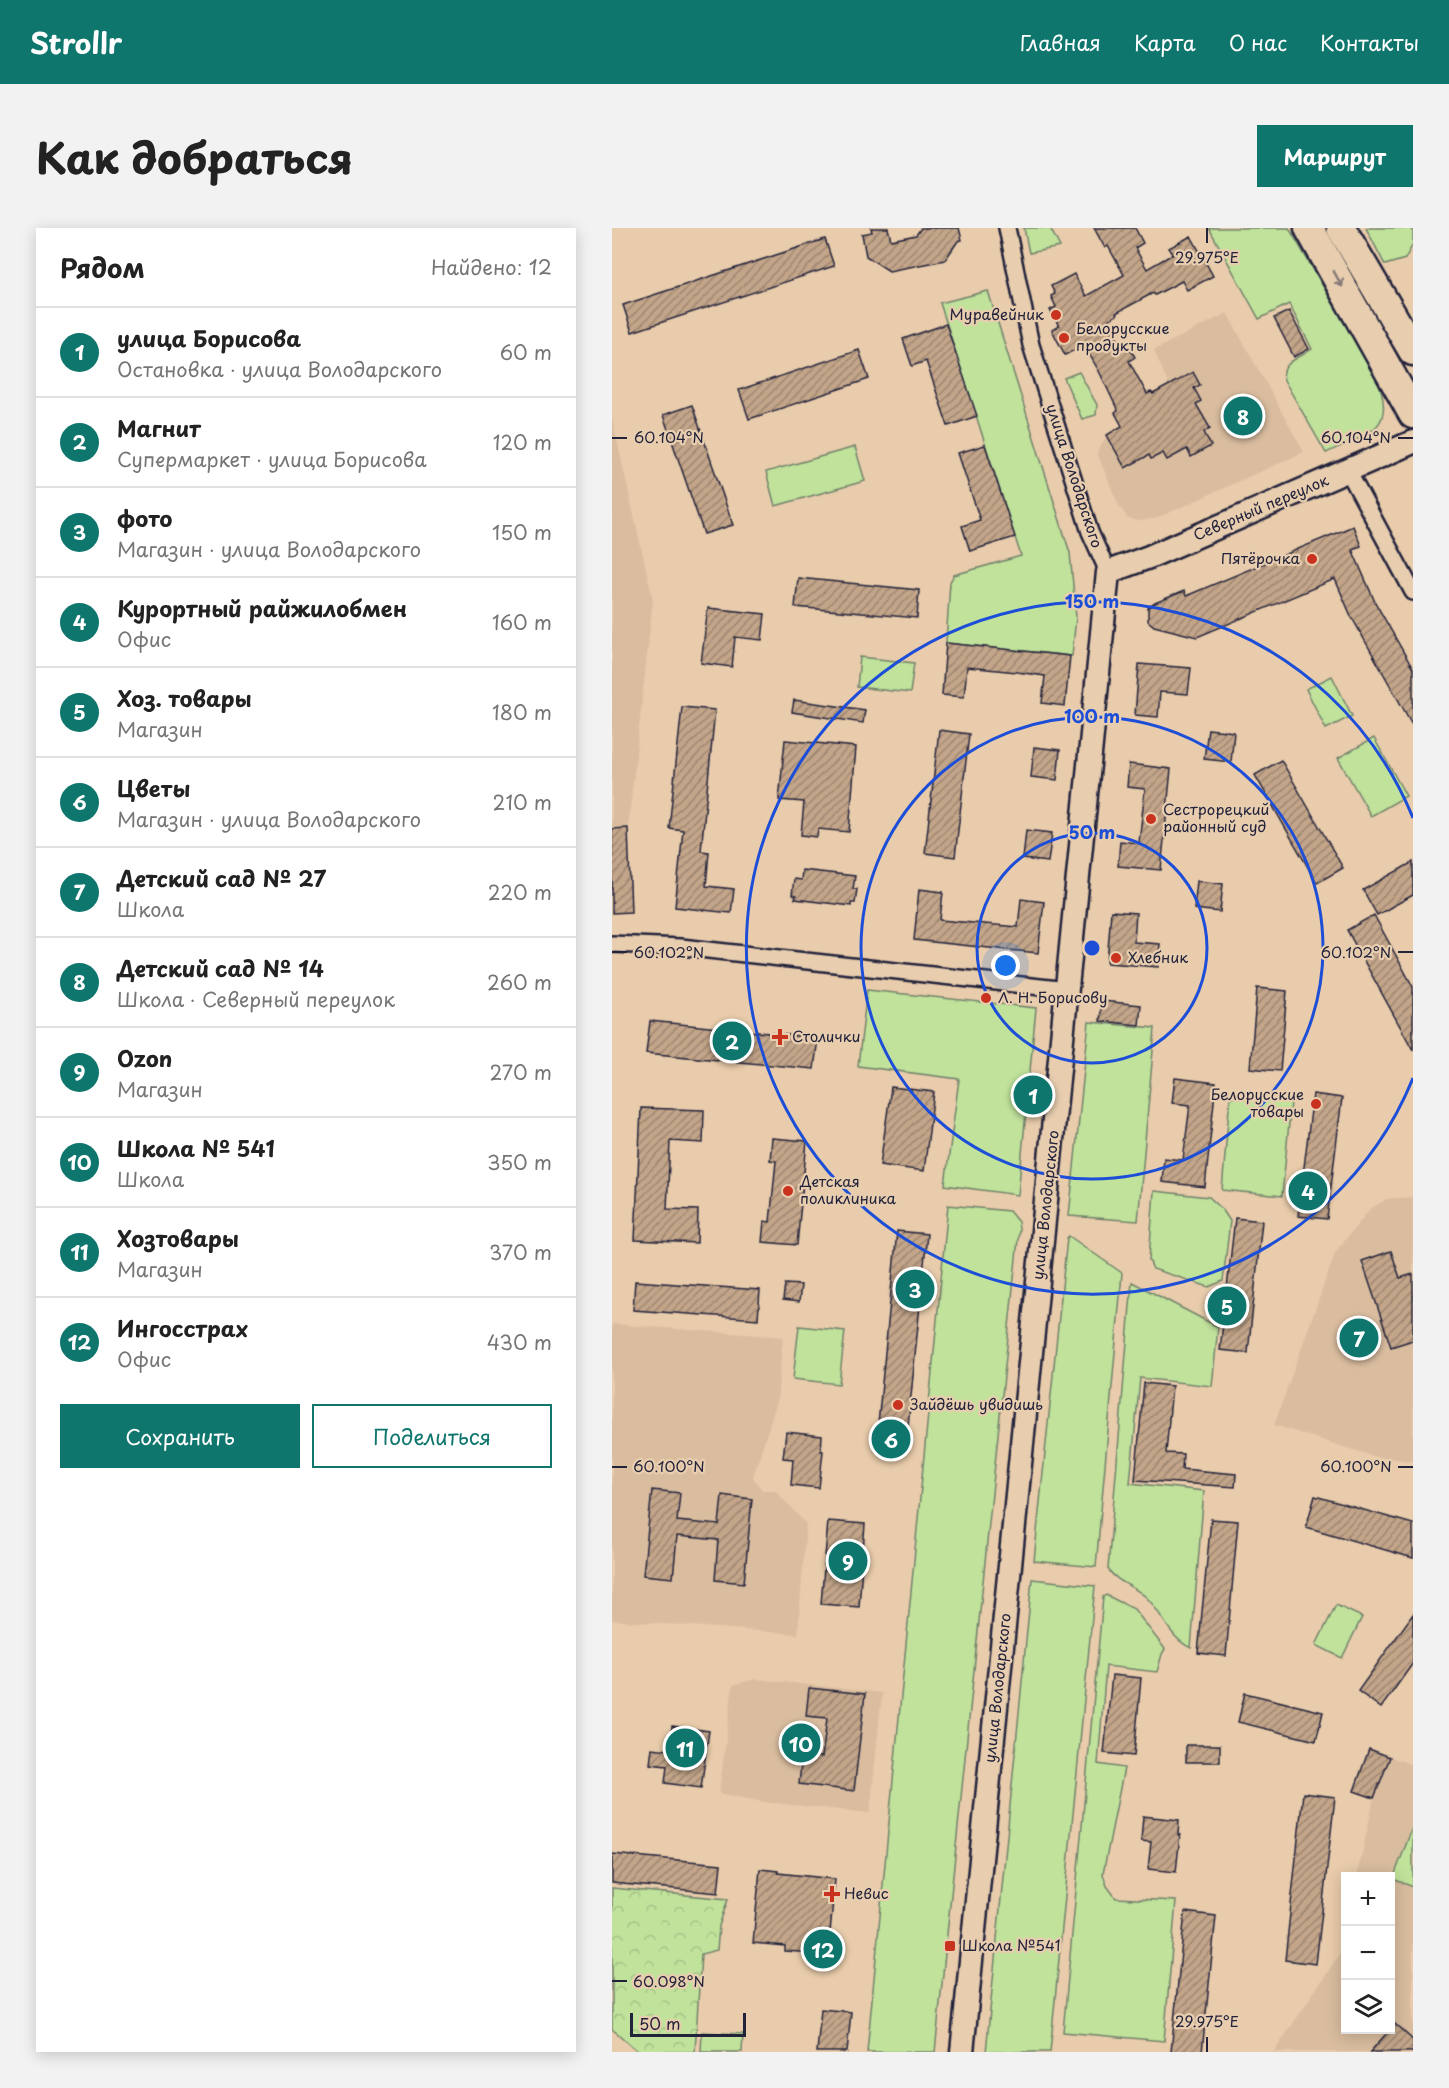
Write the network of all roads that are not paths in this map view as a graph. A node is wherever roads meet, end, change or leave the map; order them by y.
1 (1007, 228) edge
2 (1309, 228) edge
3 (1341, 228) edge
4 (1413, 351) edge
5 (1413, 414) edge
6 (1413, 442) edge
7 (1348, 471) junction
8 (1108, 572) junction
9 (1413, 592) edge
10 (612, 944) edge
11 (1068, 990) junction
12 (962, 2052) edge

1 - 8 street, улица Володарского
2 -> 5 highway
3 - 4 highway
6 - 7 main road, Северный переулок
7 - 8 main road, Северный переулок
7 - 9 street
8 - 11 main road, улица Володарского
10 - 11 street
11 - 12 main road, улица Володарского

